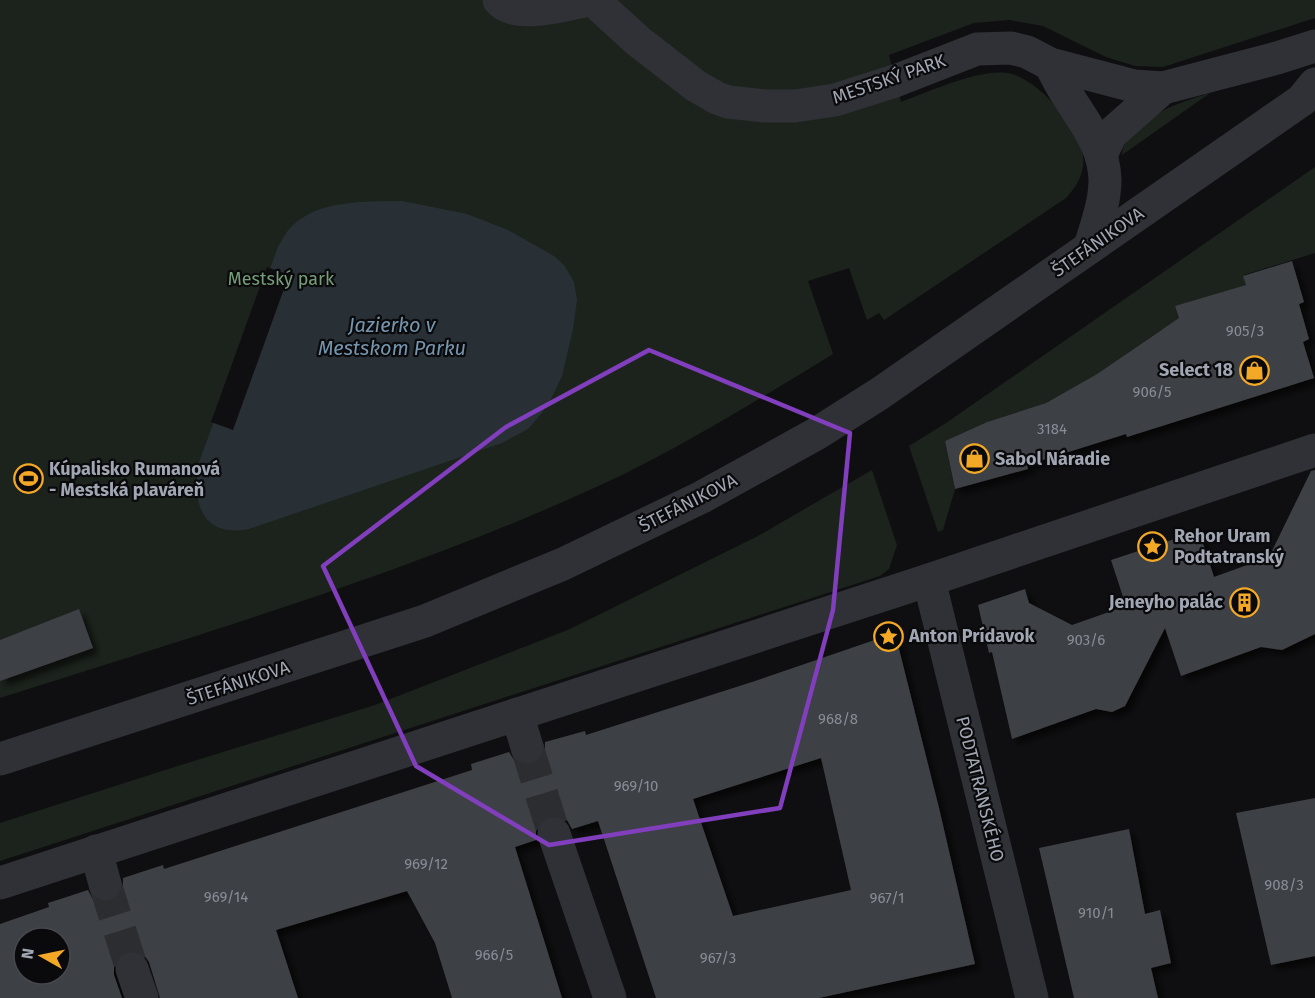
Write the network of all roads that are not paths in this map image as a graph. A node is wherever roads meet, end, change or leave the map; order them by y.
1 (499, 0) edge
2 (597, 5) edge
3 (1315, 46) edge
4 (1050, 64) junction
5 (1163, 88) junction
6 (1311, 93) edge
7 (1101, 155) junction
8 (1090, 247) junction
9 (1315, 450) edge
10 (929, 580) junction
11 (517, 714) junction
12 (526, 747) tunnel mouth
13 (0, 759) edge
14 (554, 834) tunnel mouth
15 (96, 851) junction
16 (0, 883) edge
17 (105, 884) tunnel mouth
18 (610, 998) edge
19 (1030, 998) edge

1 - 2 street
2 - 4 street, MESTSKÝ PARK
3 - 5 street
4 - 5 street, MESTSKÝ PARK
4 - 7 street
5 - 7 street
6 - 8 street, ŠTEFÁNIKOVA
7 - 8 street
8 - 13 street, ŠTEFÁNIKOVA
9 - 10 street
10 - 11 street
10 - 19 street, PODTATRANSKÉHO
11 - 12 street
11 - 15 street
14 - 18 street
15 - 16 street
15 - 17 street

